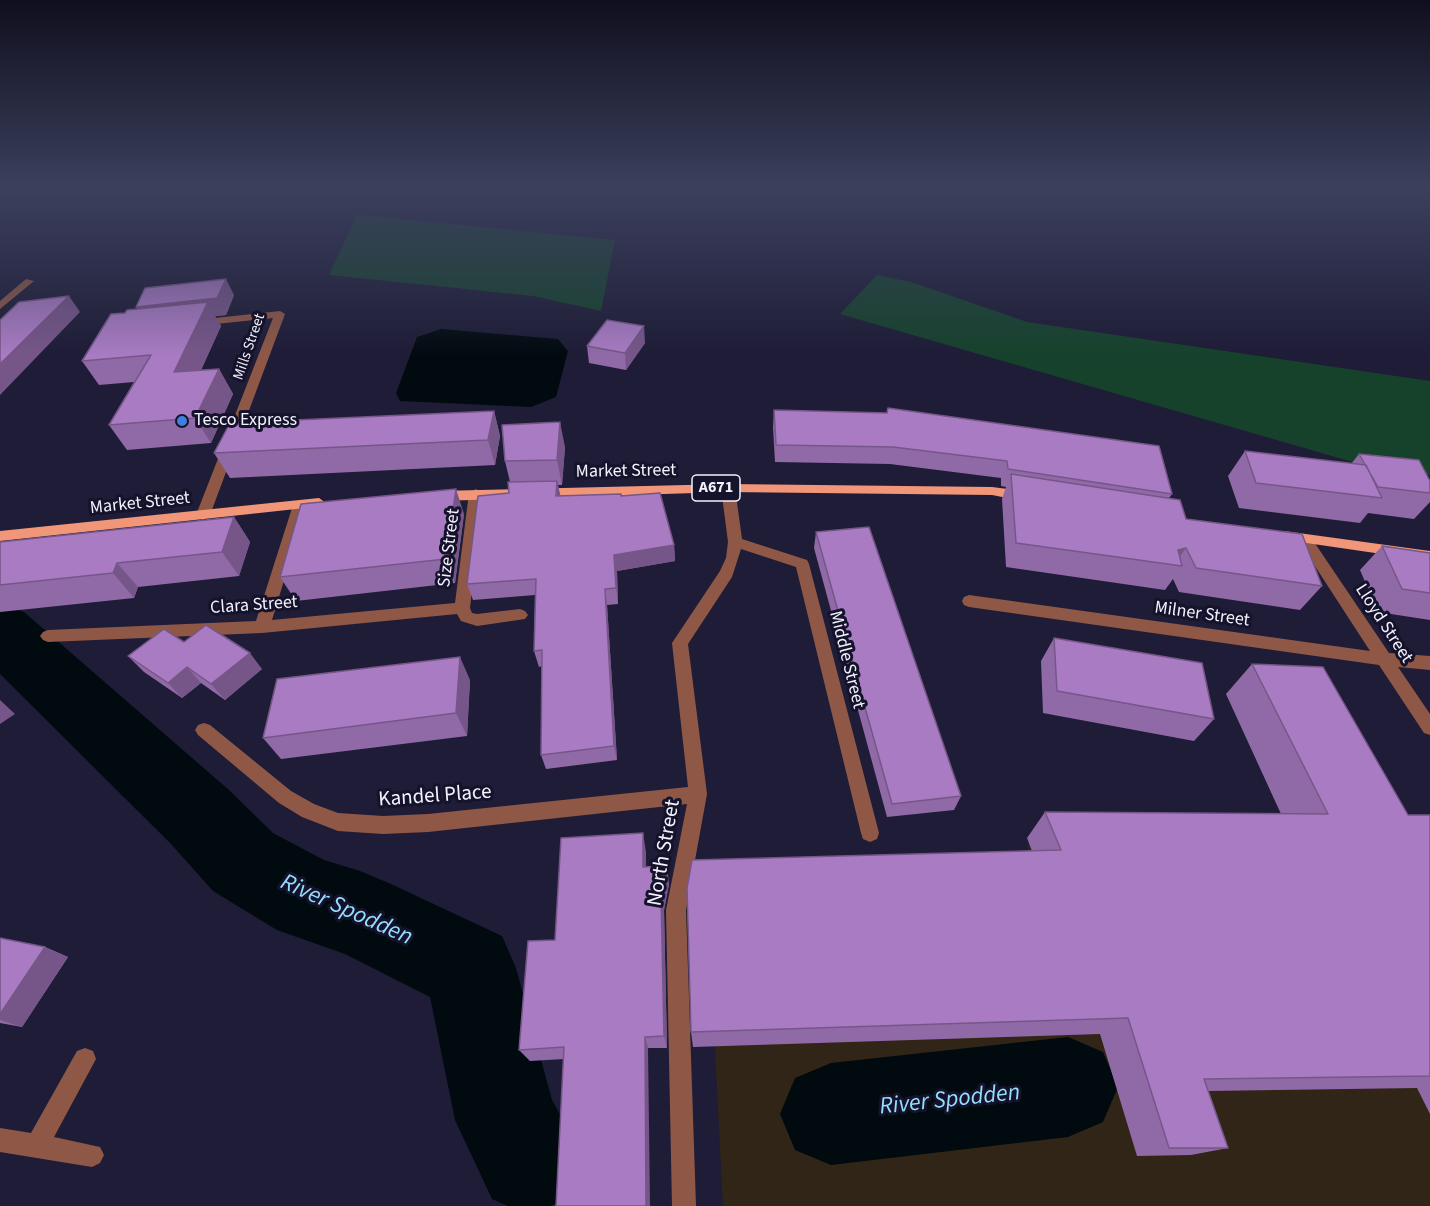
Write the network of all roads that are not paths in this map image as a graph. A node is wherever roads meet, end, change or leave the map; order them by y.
1 (29, 281) dead end
2 (0, 306) edge
3 (189, 324) edge
4 (728, 488) junction
5 (476, 493) junction
6 (429, 496) edge
7 (1038, 498) edge
8 (335, 502) edge
9 (300, 505) junction
10 (203, 515) junction
11 (1270, 534) edge
12 (0, 536) edge
13 (1305, 540) junction
14 (735, 542) junction
15 (1430, 556) edge
16 (969, 601) dead end
17 (462, 608) junction
18 (520, 615) dead end
19 (262, 627) junction
20 (48, 636) dead end
21 (1382, 659) junction
22 (1430, 663) edge
23 (1430, 728) edge
24 (204, 730) dead end
25 (698, 794) junction
26 (870, 833) dead end
27 (85, 1059) dead end
28 (0, 1140) edge
29 (37, 1145) junction
30 (92, 1155) dead end
31 (684, 1206) edge

1 - 2 street
3 - 10 street, Mills Street
4 - 5 main road, Market Street / A671
4 - 7 main road, Market Street / A671
4 - 14 street, North Street
5 - 6 main road, Market Street / A671
5 - 17 street, Size Street
8 - 9 main road, Market Street
9 - 10 main road, Market Street
9 - 19 street
10 - 12 main road, Market Street
11 - 13 main road
13 - 15 main road
13 - 21 street, Lloyd Street
14 - 25 street, North Street
14 - 26 street, Middle Street
16 - 21 street, Milner Street
17 - 18 street
17 - 19 street, Clara Street
19 - 20 street, Clara Street
21 - 22 street, Milner Street
21 - 23 street, Lloyd Street
24 - 25 street, Kandel Place
25 - 31 street, North Street
27 - 29 street
28 - 29 street
29 - 30 street

